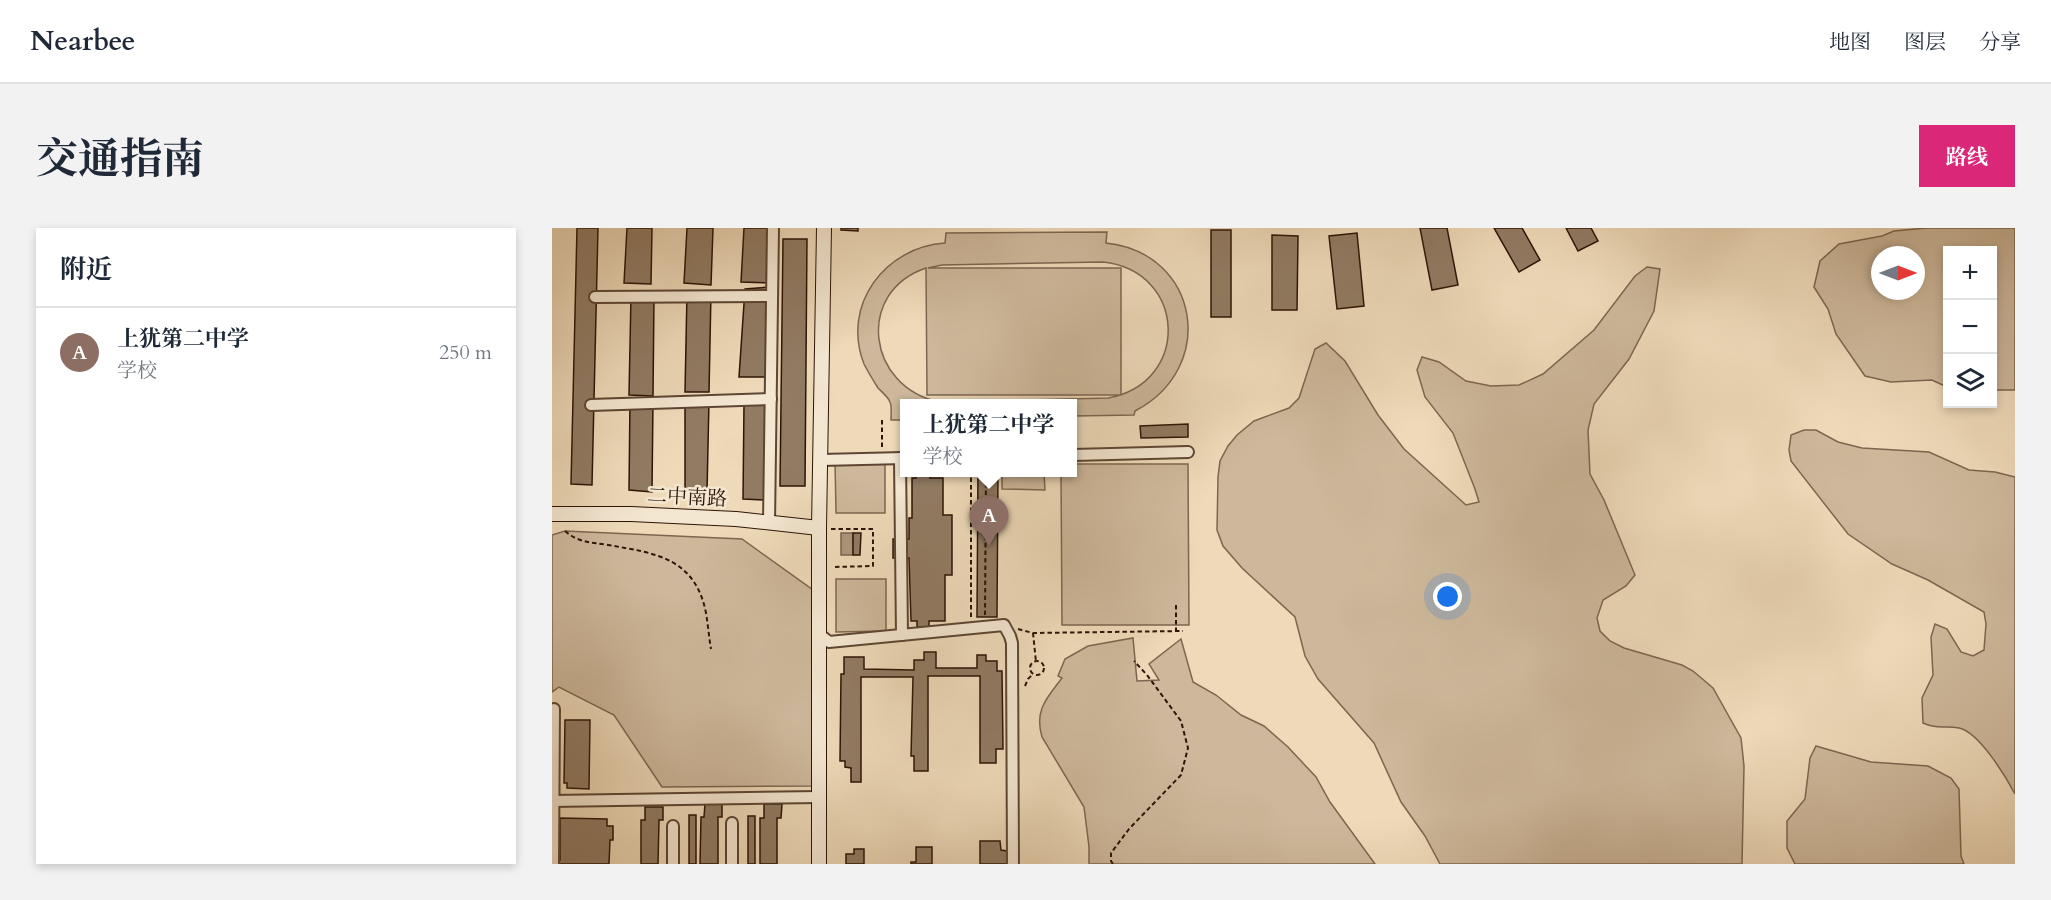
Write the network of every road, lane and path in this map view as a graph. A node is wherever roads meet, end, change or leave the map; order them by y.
1 (773, 228) edge
2 (824, 228) edge
3 (772, 296) junction
4 (595, 297) dead end
5 (771, 399) junction
6 (591, 405) dead end
7 (882, 420) dead end
8 (882, 447) dead end
9 (1188, 452) dead end
10 (1077, 454) edge
11 (900, 458) edge
12 (821, 460) junction
13 (902, 477) edge
14 (971, 477) edge
15 (986, 477) edge
16 (552, 514) edge
17 (770, 523) junction
18 (825, 529) junction
19 (565, 531) dead end
20 (830, 567) dead end
21 (1176, 605) dead end
22 (971, 625) dead end
23 (985, 625) dead end
24 (1004, 625) junction
25 (1176, 631) junction
26 (1183, 631) dead end
27 (1033, 633) junction
28 (819, 634) junction
29 (902, 635) junction
30 (711, 649) dead end
31 (1134, 661) dead end
32 (1036, 662) junction
33 (1033, 674) junction
34 (1025, 694) dead end
35 (554, 709) dead end
36 (820, 797) junction
37 (553, 801) edge
38 (732, 823) dead end
39 (673, 826) dead end
40 (553, 864) edge
41 (673, 864) edge
42 (732, 864) edge
43 (819, 864) edge
44 (1013, 864) edge
45 (1113, 864) edge

1 - 3 street
2 - 12 street
3 - 4 street
3 - 5 street
5 - 6 street
5 - 17 street
7 - 8 path
9 - 10 street
11 - 12 street
12 - 18 street
13 - 29 street
14 - 22 path
15 - 23 path
16 - 17 street, 二中南路
17 - 18 street, 二中南路
18 - 20 path
18 - 28 street
19 - 30 path
21 - 25 path
24 - 27 path
24 - 29 street
24 - 44 street
25 - 26 path
25 - 27 path
27 - 32 path
28 - 29 street
28 - 36 street
31 - 45 path
32 - 33 path
32 - 33 path
33 - 34 path
35 - 37 street
36 - 37 street
36 - 43 street
37 - 40 street
38 - 42 street
39 - 41 street

